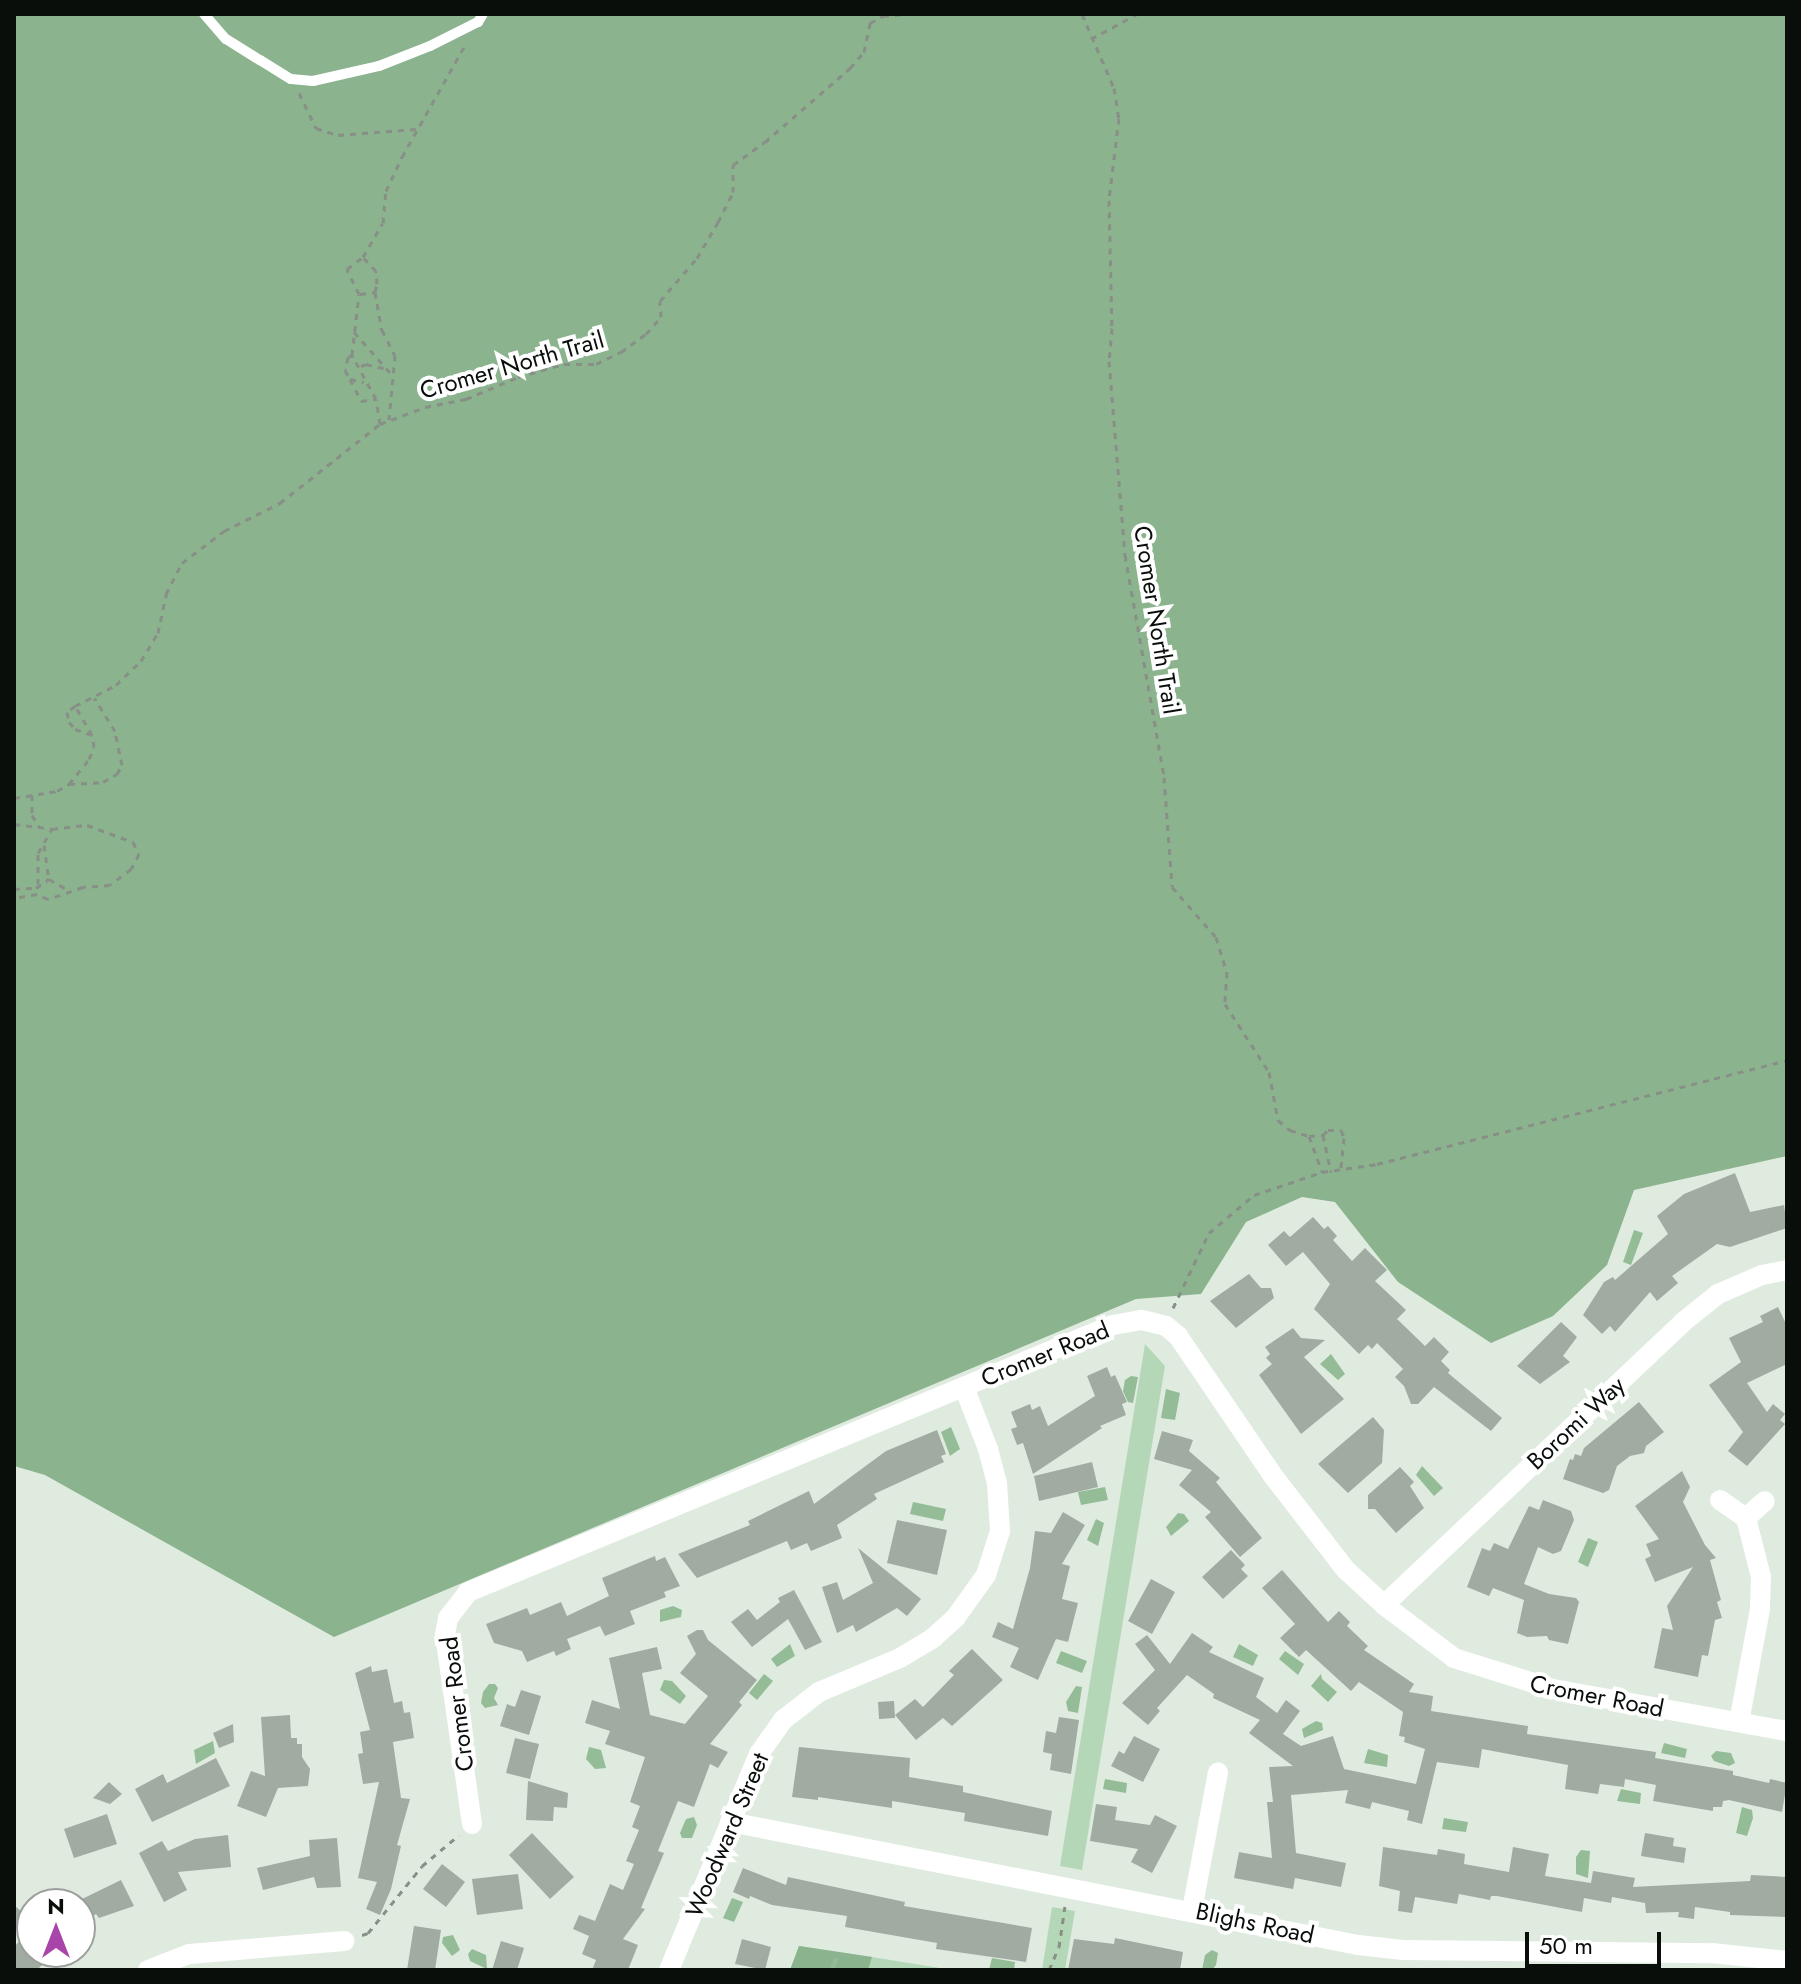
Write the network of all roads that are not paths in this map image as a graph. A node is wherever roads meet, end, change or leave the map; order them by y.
1 (204, 14) edge
2 (480, 18) edge
3 (1787, 1270) edge
4 (964, 1387) junction
5 (1720, 1500) dead end
6 (1765, 1501) dead end
7 (1746, 1518) junction
8 (1384, 1605) junction
9 (1739, 1722) junction
10 (1787, 1731) edge
11 (1218, 1772) dead end
12 (730, 1822) junction
13 (472, 1824) road end
14 (1192, 1910) junction
15 (344, 1941) road end
16 (1787, 1961) edge
17 (148, 1970) edge
18 (669, 1970) edge

1 - 2 lane
3 - 8 street, Boromi Way
4 - 8 street, Cromer Road
4 - 12 street, Woodward Street
4 - 13 street, Cromer Road
5 - 7 street
6 - 7 street
7 - 9 street
8 - 9 street, Cromer Road
9 - 10 street, Cromer Road
11 - 14 street
12 - 14 street, Blighs Road
12 - 18 street, Woodward Street
14 - 16 street, Blighs Road
15 - 17 street

